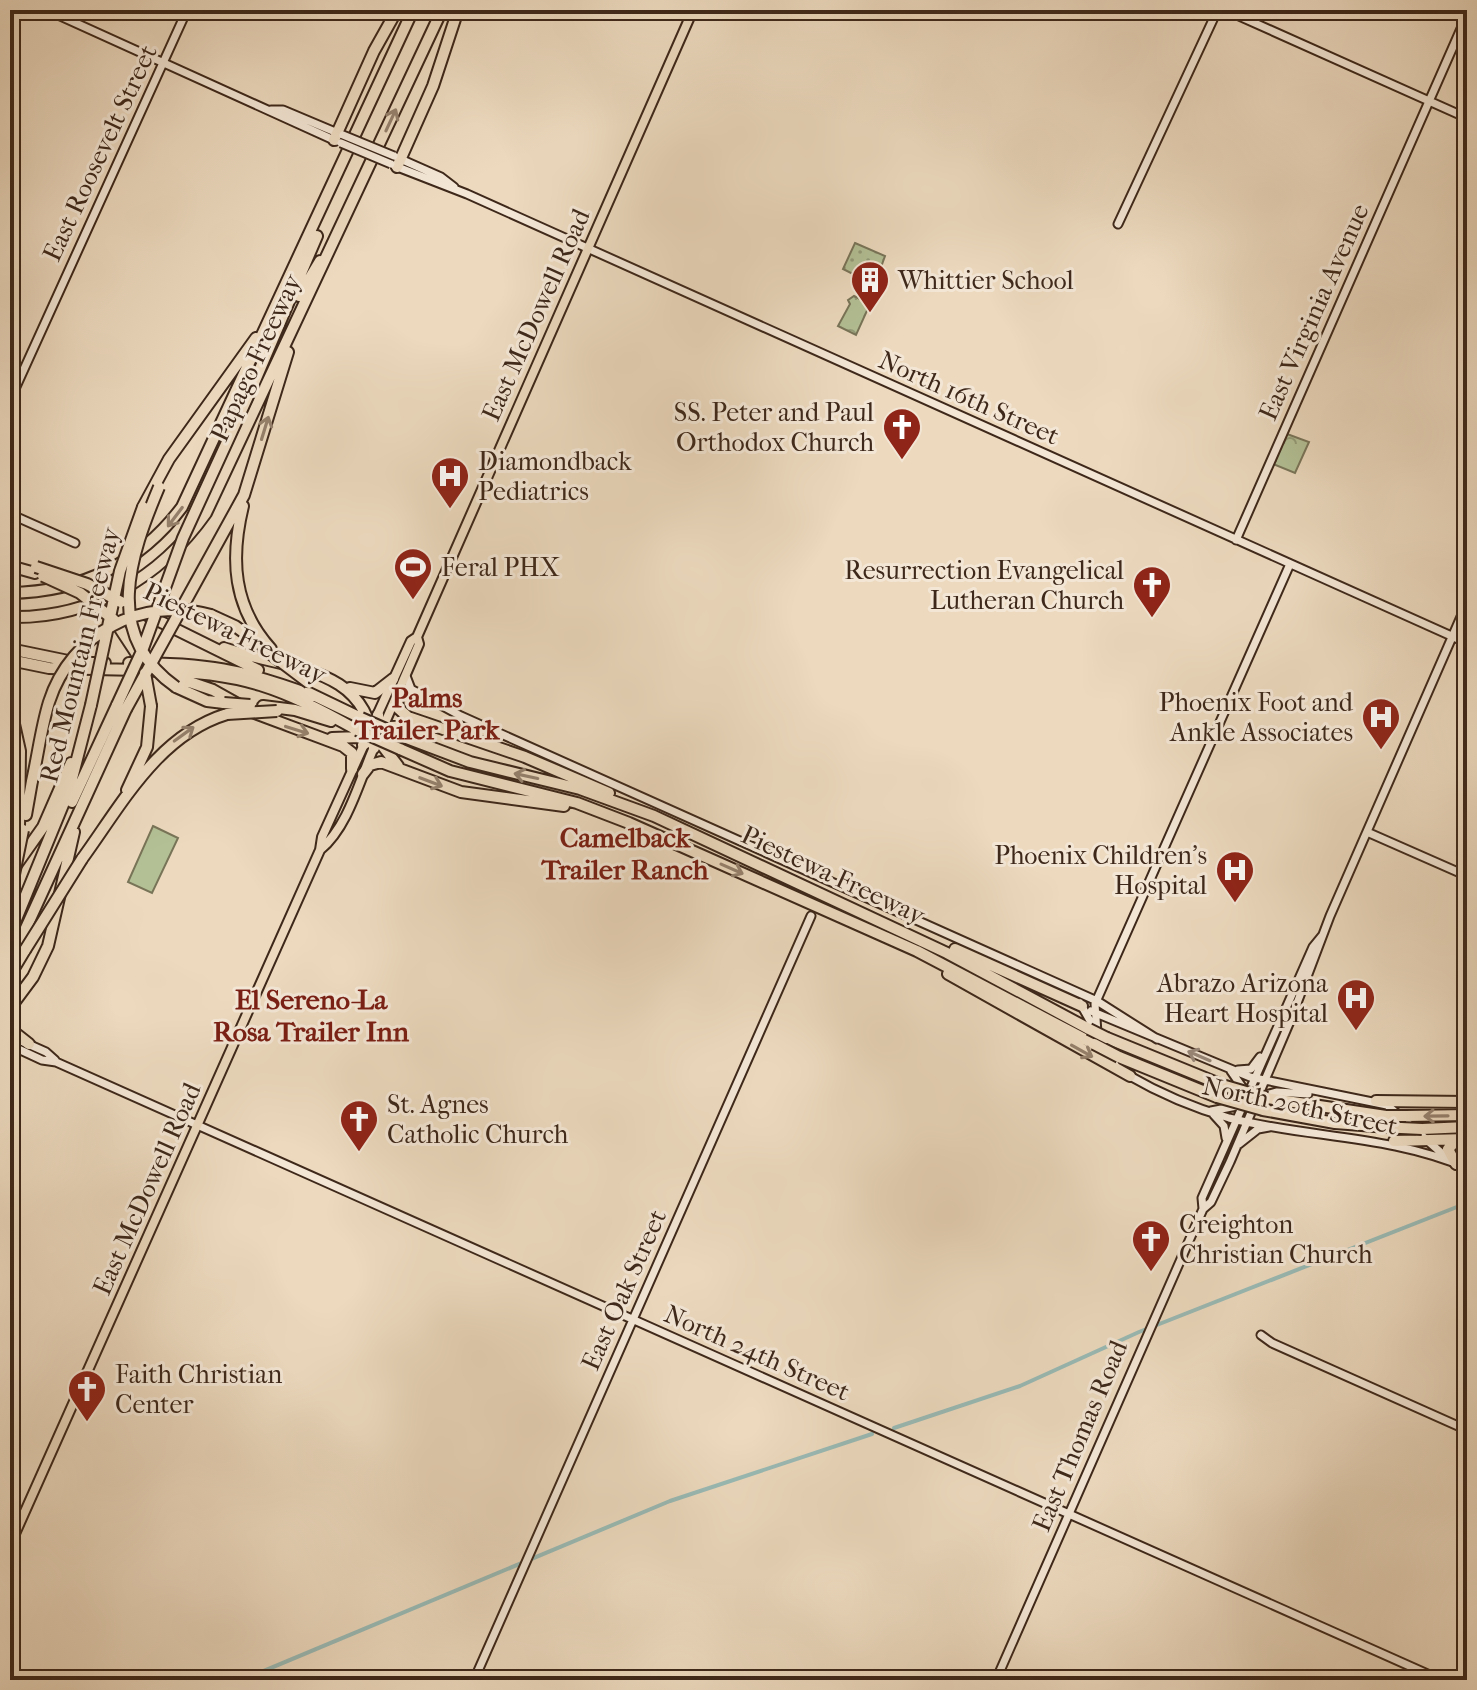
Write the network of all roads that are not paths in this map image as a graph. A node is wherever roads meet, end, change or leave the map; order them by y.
1 (47, 10) edge
2 (187, 10) edge
3 (397, 10) edge
4 (413, 10) edge
5 (442, 10) edge
6 (458, 10) edge
7 (693, 10) edge
8 (1215, 10) edge
9 (1233, 12) edge
10 (1467, 15) edge
11 (1467, 25) edge
12 (163, 63) junction
13 (1430, 101) junction
14 (1467, 118) edge
15 (339, 138) junction
16 (396, 162) junction
17 (342, 166) junction
18 (1118, 224) dead end
19 (334, 241) junction
20 (588, 248) junction
21 (271, 321) junction
22 (296, 323) junction
23 (255, 383) junction
24 (10, 400) edge
25 (210, 403) junction
26 (252, 469) junction
27 (10, 514) edge
28 (1236, 540) junction
29 (75, 543) dead end
30 (1290, 564) junction
31 (10, 566) edge
32 (35, 570) junction
33 (10, 593) edge
34 (1467, 603) edge
35 (10, 617) edge
36 (177, 632) junction
37 (417, 637) junction
38 (1452, 637) junction
39 (1467, 643) edge
40 (10, 651) edge
41 (10, 660) edge
42 (123, 670) junction
43 (147, 671) junction
44 (406, 676) junction
45 (393, 679) junction
46 (309, 683) junction
47 (336, 683) junction
48 (317, 694) junction
49 (397, 697) junction
50 (91, 705) junction
51 (10, 706) edge
52 (121, 707) junction
53 (225, 709) junction
54 (323, 718) junction
55 (374, 732) junction
56 (453, 732) junction
57 (326, 739) junction
58 (404, 770) junction
59 (358, 771) junction
60 (95, 772) junction
61 (610, 814) junction
62 (654, 816) junction
63 (21, 830) junction
64 (1367, 832) junction
65 (82, 859) junction
66 (10, 876) edge
67 (1467, 876) edge
68 (10, 894) edge
69 (25, 901) junction
70 (811, 916) dead end
71 (872, 916) junction
72 (866, 929) junction
73 (10, 934) edge
74 (1322, 936) junction
75 (10, 951) edge
76 (10, 963) edge
77 (10, 975) edge
78 (1060, 986) junction
79 (1097, 1001) junction
80 (11, 1005) edge
81 (1082, 1006) junction
82 (1094, 1012) junction
83 (1282, 1017) junction
84 (1117, 1022) junction
85 (10, 1029) edge
86 (10, 1036) edge
87 (1097, 1037) junction
88 (1157, 1039) junction
89 (29, 1044) junction
90 (12, 1047) edge
91 (1276, 1055) junction
92 (56, 1062) junction
93 (1222, 1066) junction
94 (1130, 1076) junction
95 (1255, 1079) junction
96 (1265, 1081) junction
97 (1318, 1094) junction
98 (1376, 1101) junction
99 (1249, 1102) junction
100 (1467, 1102) edge
101 (1209, 1111) junction
102 (1467, 1115) edge
103 (1249, 1118) junction
104 (198, 1126) junction
105 (1467, 1127) edge
106 (1286, 1128) junction
107 (1412, 1129) junction
108 (1359, 1137) junction
109 (1463, 1139) edge
110 (1394, 1141) junction
111 (1425, 1142) junction
112 (1238, 1145) junction
113 (1225, 1147) junction
114 (1462, 1166) edge
115 (1203, 1209) junction
116 (633, 1319) junction
117 (1261, 1335) dead end
118 (1467, 1430) edge
119 (1068, 1514) junction
120 (10, 1545) edge
121 (474, 1680) edge
122 (996, 1680) edge
123 (1441, 1680) edge

1 - 12 main road, North 16th Street
2 - 12 main road, East Roosevelt Street
3 - 15 highway
4 - 17 highway, Papago Freeway
19 -> 5 highway, Papago Freeway
6 - 16 highway
7 - 20 main road, East McDowell Road
8 - 9 main road
8 - 18 main road
9 - 13 main road
10 - 13 main road, East Virginia Avenue
11 - 13 main road, East Virginia Avenue
12 - 15 main road, North 16th Street
12 - 24 main road, East Roosevelt Street
13 - 14 main road
13 - 28 main road, East Virginia Avenue
15 - 16 main road, North 16th Street, bridge
16 - 20 main road, North 16th Street
17 - 21 highway, Papago Freeway
17 - 23 highway
19 - 22 highway, Papago Freeway
19 - 23 highway
20 - 28 main road, North 16th Street
20 - 37 main road, East McDowell Road
21 - 25 highway, Red Mountain Freeway
21 -> 33 highway, Papago Freeway
26 -> 22 highway, Red Mountain Freeway
22 - 35 highway, Papago Freeway
23 - 52 highway, bridge
25 - 50 highway, Red Mountain Freeway, bridge
25 - 53 highway, bridge
26 - 46 highway, bridge
26 - 52 highway, Red Mountain Freeway, bridge
27 - 29 main road
28 - 30 main road, North 16th Street
30 - 38 main road, North 16th Street
30 - 79 main road
31 - 32 highway
32 - 36 highway, Piestewa Freeway, bridge
32 - 65 highway, bridge
34 - 38 main road, East Thomas Road
36 - 47 highway
36 - 48 highway, Piestewa Freeway
37 - 44 main road, East McDowell Road
37 - 45 main road, East McDowell Road
38 - 39 main road, North 16th Street
38 - 64 main road, East Thomas Road
40 - 42 highway
40 - 48 highway
41 - 42 highway, Piestewa Freeway
42 - 43 highway, Piestewa Freeway
43 - 55 highway, Piestewa Freeway
43 -> 57 highway
44 - 49 main road, East McDowell Road
44 - 78 main road, North 20th Street
45 - 47 highway
45 - 55 main road, East McDowell Road
46 - 48 highway
46 - 63 highway, bridge
47 - 55 highway
62 -> 48 highway, Piestewa Freeway, bridge
49 - 55 main road, East McDowell Road
49 - 56 highway
50 - 66 highway
50 - 69 highway, Red Mountain Freeway
51 - 63 highway
52 - 60 highway, Red Mountain Freeway
52 - 69 highway
52 - 75 highway
53 - 54 highway, bridge
53 - 54 highway, bridge
65 -> 53 highway
54 - 55 highway
55 - 56 highway
55 - 57 highway
55 - 58 highway
55 - 59 main road, East McDowell Road
55 - 61 highway, Piestewa Freeway, bridge
56 - 62 highway
57 - 59 highway
58 - 59 highway
58 -> 61 highway
59 - 104 main road, East McDowell Road
60 - 76 highway, Red Mountain Freeway
60 - 80 highway
61 -> 72 highway, Piestewa Freeway
62 - 71 highway, Piestewa Freeway
63 - 66 highway, bridge
63 - 68 highway, bridge
64 - 67 main road
64 - 74 main road, East Thomas Road
65 - 77 highway, bridge
69 - 73 highway, Red Mountain Freeway
70 - 116 main road, East Oak Street
71 - 81 highway
71 - 87 highway, Piestewa Freeway
72 - 87 highway, Piestewa Freeway
72 -> 94 highway
74 - 83 main road, East Thomas Road
74 - 91 main road, East Thomas Road
78 - 79 main road, North 20th Street
78 - 81 main road, North 20th Street
79 - 81 main road
79 - 82 main road
79 - 88 main road, North 20th Street
81 - 82 main road, North 20th Street
81 - 87 main road, North 20th Street
82 - 84 main road, North 20th Street
82 - 87 main road
83 - 93 main road
83 - 95 main road, East Thomas Road
84 - 87 main road
84 - 88 main road, North 20th Street
85 - 89 highway
86 - 89 main road, North 24th Street
87 - 94 main road, North 20th Street
102 -> 87 highway, Piestewa Freeway, bridge
87 - 107 highway, Piestewa Freeway, bridge
93 -> 88 main road, North 20th Street
89 - 92 main road, North 24th Street
90 - 92 main road, North 24th Street
91 - 96 main road, East Thomas Road
91 - 97 main road
92 - 104 main road, North 24th Street
93 - 95 main road, North 20th Street
93 - 99 main road
94 - 101 main road, North 20th Street
95 - 96 main road, North 20th Street
95 - 99 main road, East Thomas Road
96 - 97 main road, North 20th Street
96 - 99 main road, East Thomas Road
97 - 98 main road, North 20th Street
97 - 99 main road
98 - 100 highway
98 - 107 main road, North 20th Street
99 - 101 main road
99 - 101 main road, North 20th Street
99 - 103 main road, North 20th Street
99 - 103 main road
99 - 106 main road
99 - 113 main road, East Thomas Road
101 - 113 main road
103 - 106 main road, North 20th Street
103 - 112 main road, East Thomas Road
104 - 116 main road, North 24th Street
104 - 120 main road, East McDowell Road
105 - 107 highway, Piestewa Freeway
106 - 108 main road, North 20th Street
106 - 112 main road
107 - 110 main road
107 - 111 main road, North 20th Street
108 - 110 main road
108 - 114 main road, North 20th Street
109 - 111 highway
109 - 114 highway
110 - 111 highway
111 - 114 main road, North 20th Street
112 - 115 main road, East Thomas Road
113 - 115 main road, East Thomas Road
115 - 119 main road, East Thomas Road
116 - 119 main road, North 24th Street
116 - 121 main road, East Oak Street
117 - 118 main road
119 - 122 main road, East Thomas Road
119 - 123 main road, North 24th Street

